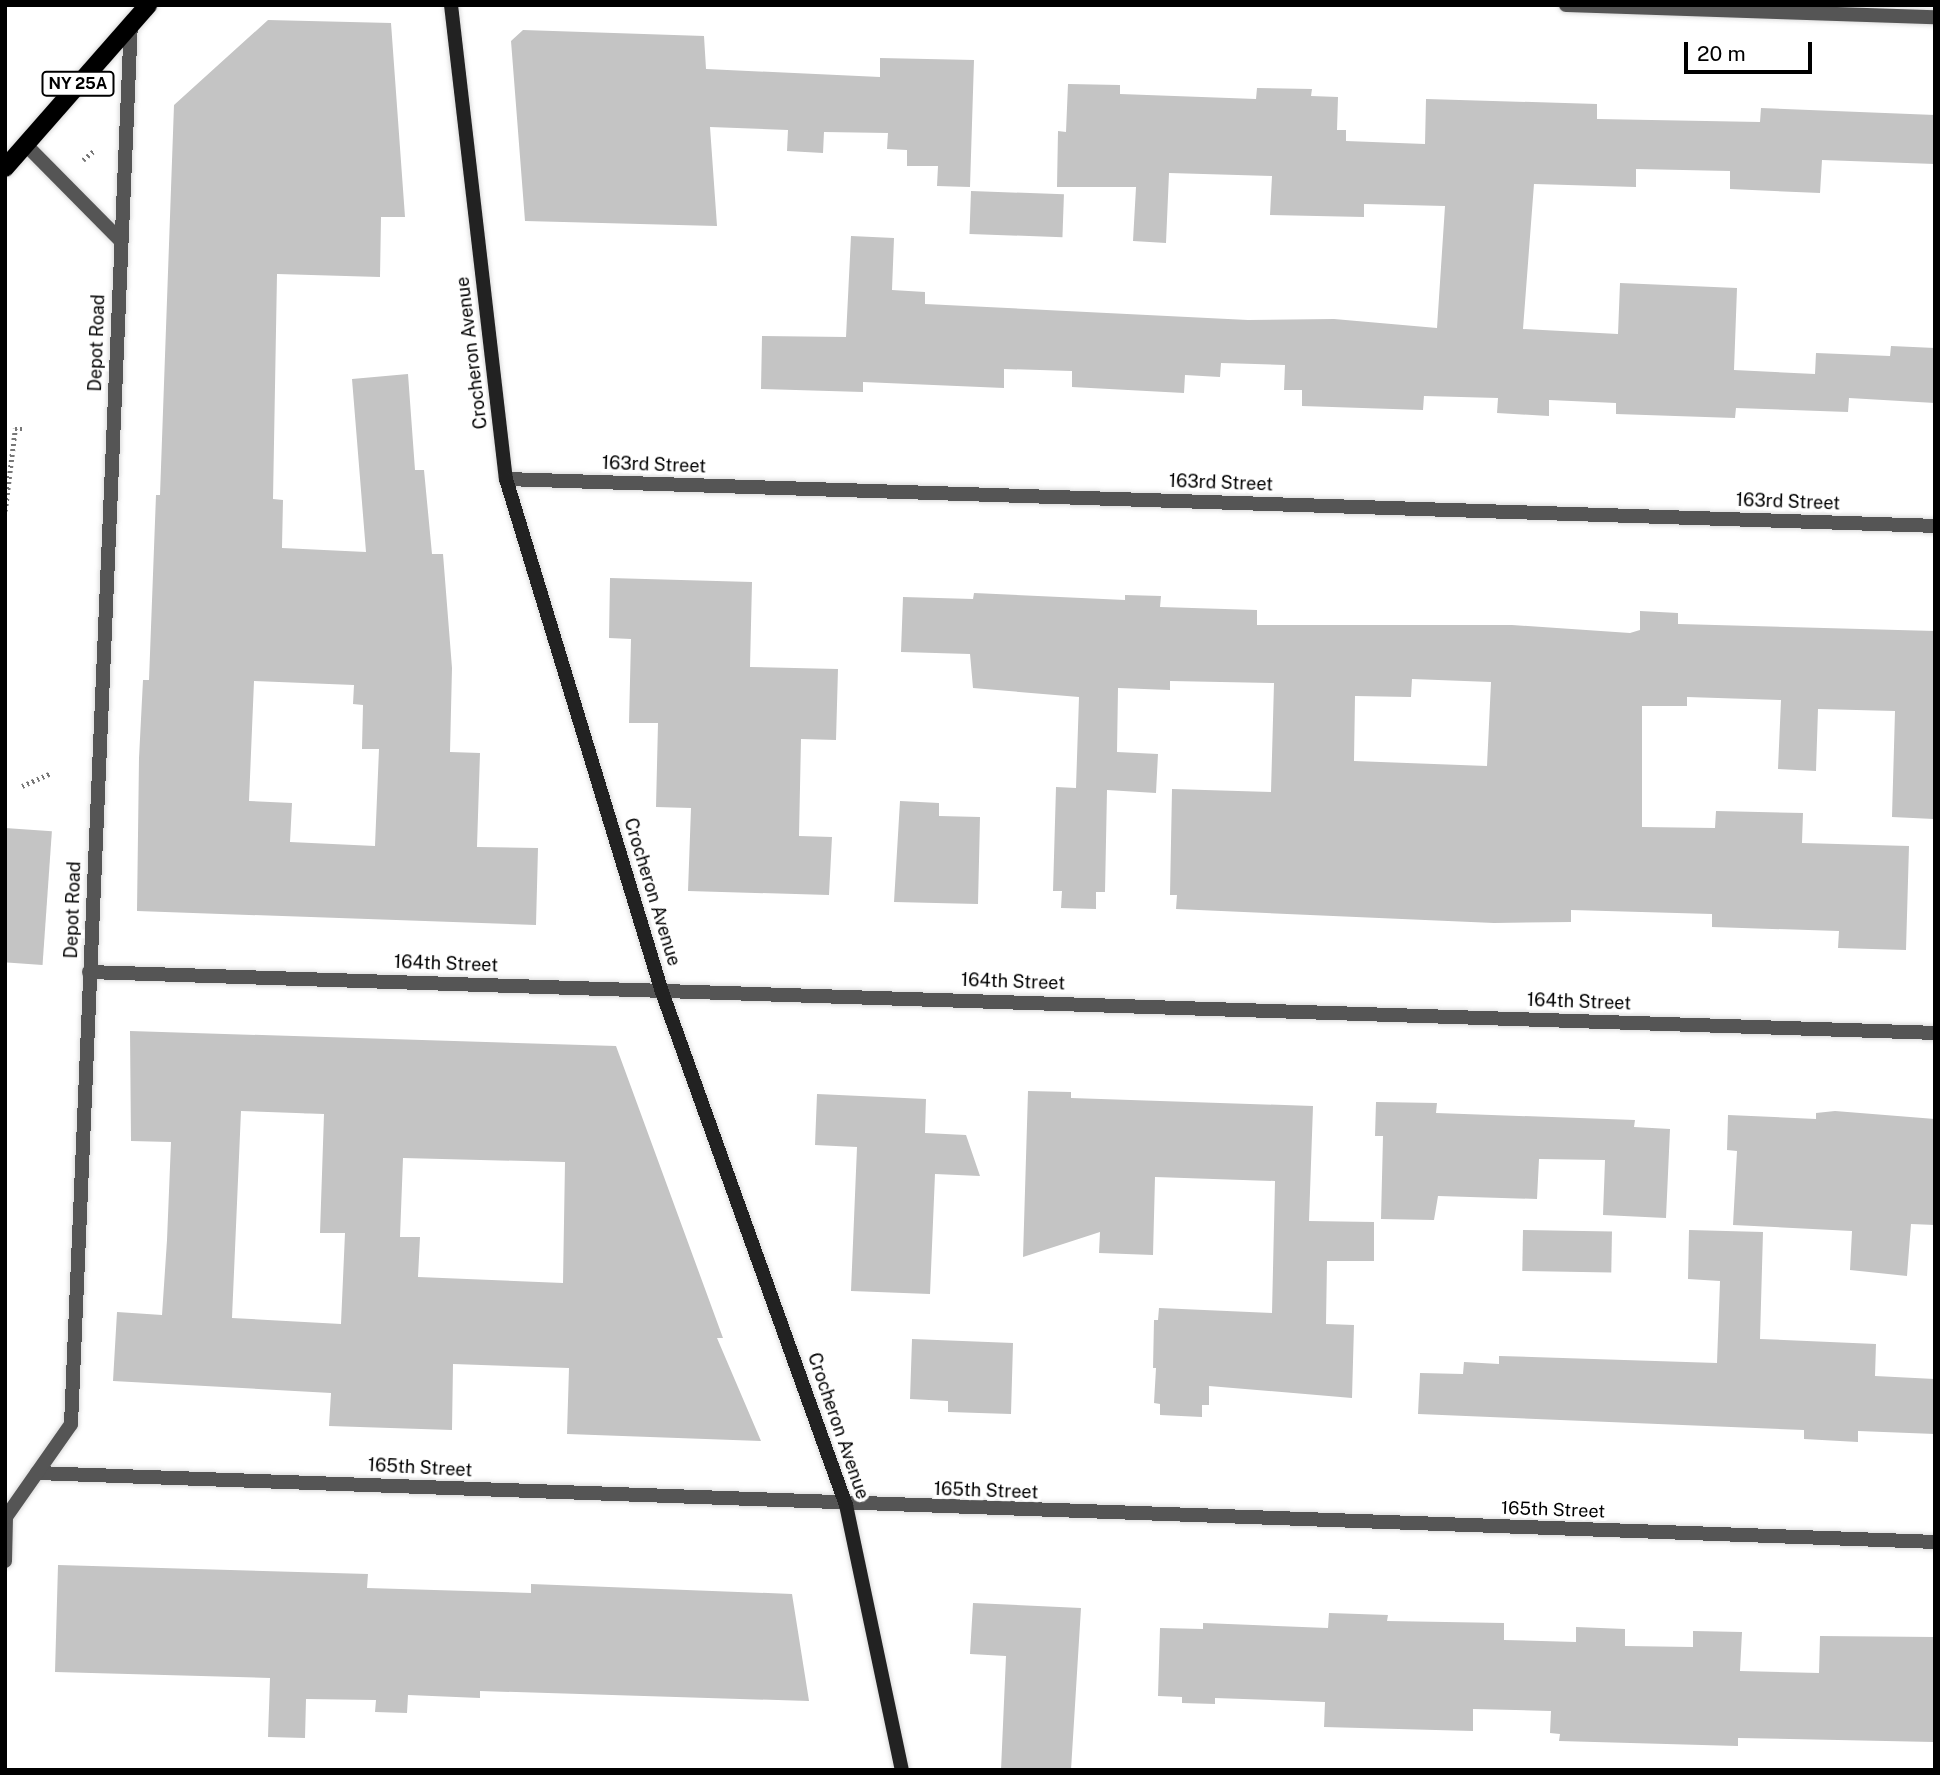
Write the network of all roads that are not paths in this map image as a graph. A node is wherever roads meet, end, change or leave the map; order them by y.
1 (148, 5) edge
2 (451, 5) edge
3 (1566, 5) edge
4 (1935, 18) edge
5 (131, 24) junction
6 (26, 145) junction
7 (5, 168) edge
8 (120, 240) junction
9 (506, 479) junction
10 (1935, 526) edge
11 (89, 972) junction
12 (662, 992) junction
13 (1935, 1033) edge
14 (37, 1473) junction
15 (846, 1505) junction
16 (1935, 1542) edge
17 (5, 1561) edge
18 (902, 1770) edge

1 - 5 main road, NY 25A
2 - 9 street, Crocheron Avenue
3 - 4 street
5 - 6 main road, NY 25A
5 - 8 street, Depot Road
6 - 7 main road, NY 25A
6 - 8 street
8 - 11 street, Depot Road
9 - 10 street, 163rd Street
9 - 12 street, Crocheron Avenue
11 - 12 street, 164th Street
11 - 14 street, Depot Road
12 - 13 street, 164th Street
12 - 15 street, Crocheron Avenue
14 - 15 street, 165th Street
14 - 17 street, Depot Road
15 - 16 street, 165th Street
15 - 18 street, Crocheron Avenue

